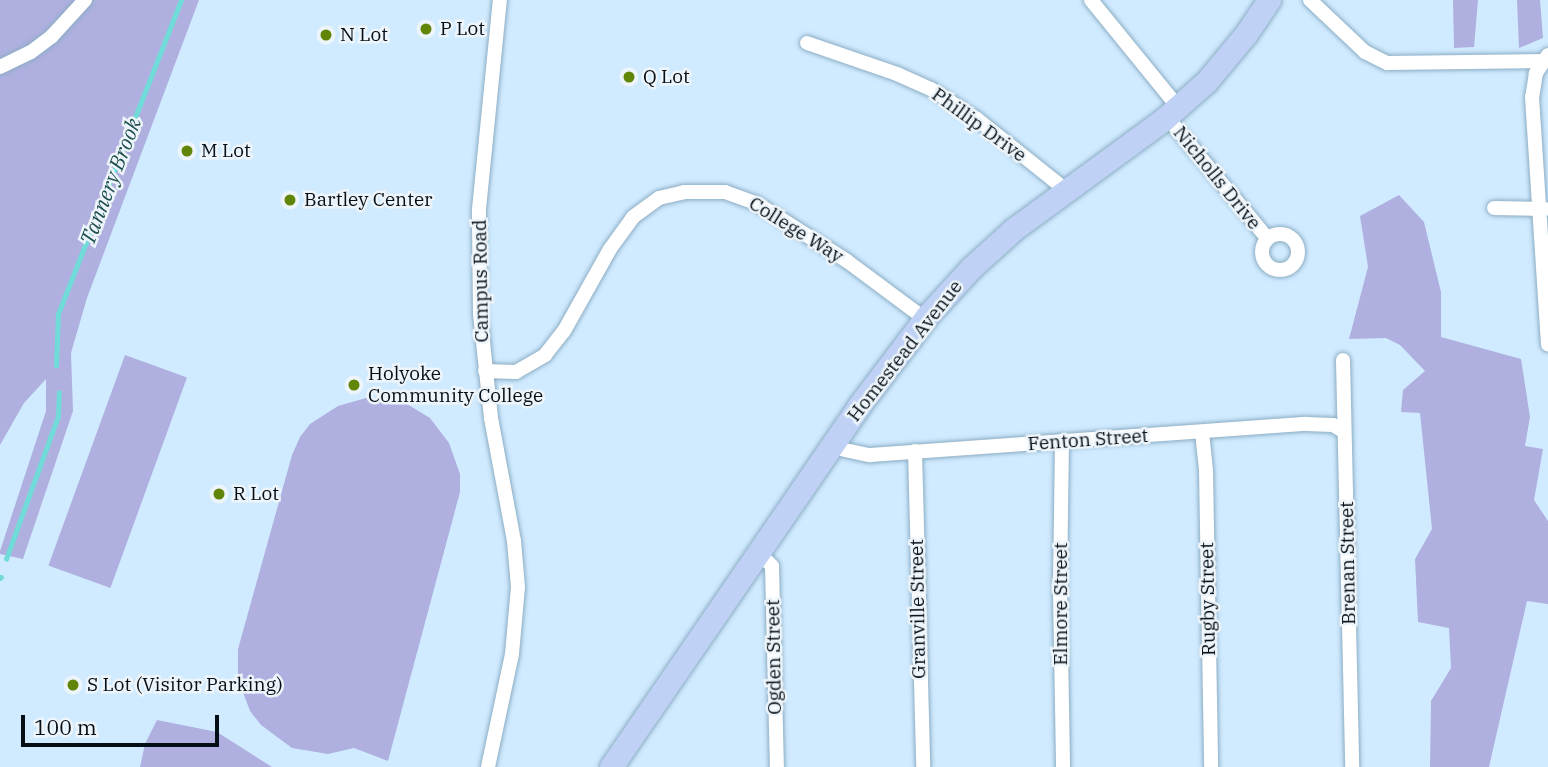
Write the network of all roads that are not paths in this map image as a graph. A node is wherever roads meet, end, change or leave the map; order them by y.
1 (85, 0) edge
2 (500, 0) edge
3 (1091, 0) edge
4 (1269, 0) edge
5 (1310, 0) edge
6 (807, 43) dead end
7 (1547, 59) edge
8 (0, 67) edge
9 (1173, 112) junction
10 (1066, 190) junction
11 (1494, 208) dead end
12 (1544, 209) edge
13 (1268, 239) dead end
14 (925, 319) junction
15 (1548, 344) edge
16 (1343, 360) dead end
17 (485, 371) junction
18 (1343, 431) junction
19 (1202, 432) junction
20 (1062, 441) junction
21 (831, 447) junction
22 (915, 451) junction
23 (758, 552) junction
24 (488, 767) edge
25 (611, 767) edge
26 (777, 767) edge
27 (923, 767) edge
28 (1063, 767) edge
29 (1211, 767) edge
30 (1352, 767) edge

1 - 8 street
2 - 17 street, Campus Road
3 - 9 street, Nicholls Drive
4 - 9 main road, Homestead Avenue
5 - 7 street
6 - 10 street, Phillip Drive
7 - 12 street
9 - 10 main road, Homestead Avenue
9 - 13 street, Nicholls Drive
10 - 14 main road, Homestead Avenue
11 - 12 street
12 - 15 street
14 - 17 street, College Way
14 - 21 main road, Homestead Avenue
16 - 18 street, Brenan Street
17 - 24 street, Campus Road
18 - 19 street, Fenton Street
18 - 30 street, Brenan Street
19 - 20 street, Fenton Street
19 - 29 street, Rugby Street
20 - 22 street, Fenton Street
20 - 28 street, Elmore Street
21 - 22 street, Fenton Street
21 - 23 main road, Homestead Avenue
22 - 27 street, Granville Street
23 - 25 main road, Homestead Avenue
23 - 26 street, Ogden Street

